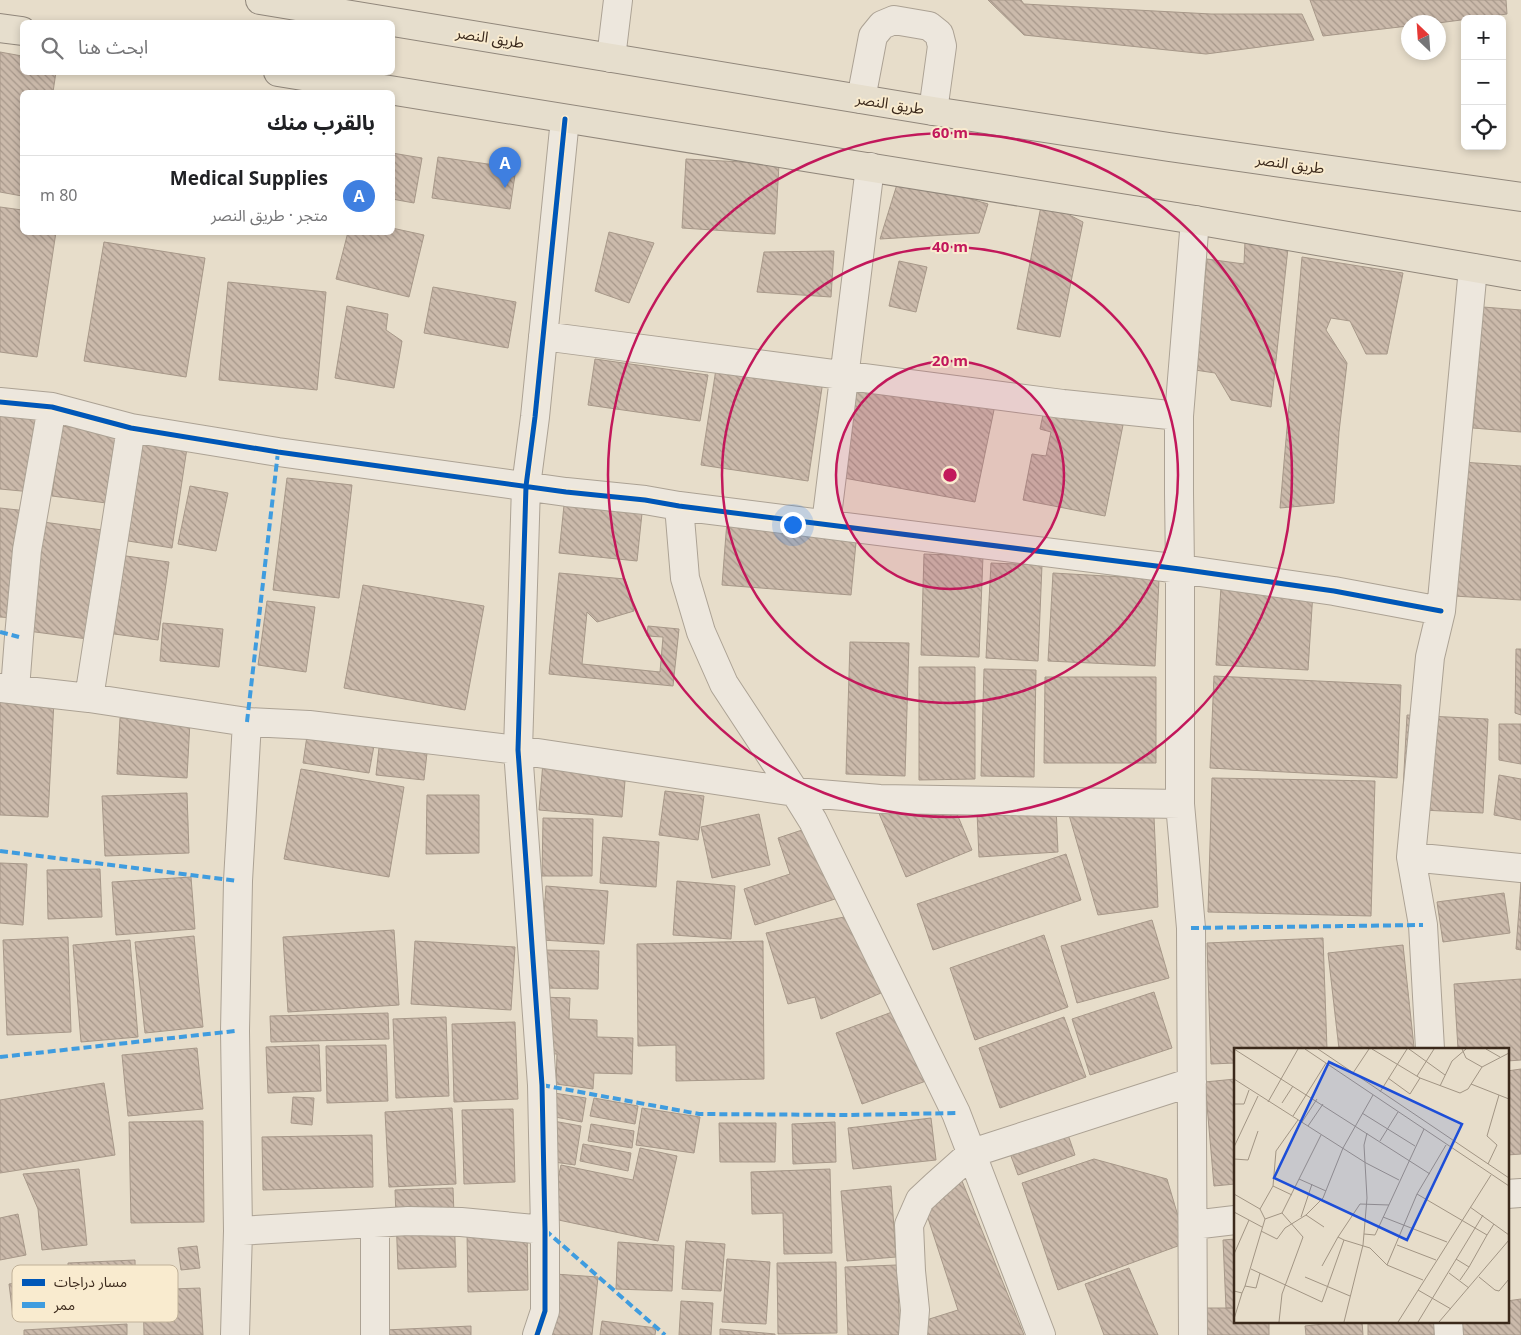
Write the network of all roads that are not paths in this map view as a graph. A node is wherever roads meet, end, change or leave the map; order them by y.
1 (618, 0) edge
2 (272, 1) edge
3 (385, 20) edge
4 (395, 22) edge
5 (0, 28) edge
6 (20, 31) edge
7 (611, 58) junction
8 (296, 75) edge
9 (388, 90) edge
10 (395, 91) edge
11 (861, 100) junction
12 (932, 111) junction
13 (565, 119) junction
14 (870, 167) junction
15 (1521, 198) edge
16 (1195, 220) junction
17 (1473, 268) junction
18 (1521, 276) edge
19 (543, 336) junction
20 (845, 375) junction
21 (0, 402) edge
22 (52, 407) junction
23 (1180, 416) junction
24 (131, 428) junction
25 (526, 486) junction
26 (679, 506) junction
27 (826, 524) junction
28 (1180, 569) junction
29 (1441, 611) junction
30 (8, 688) edge
31 (89, 698) junction
32 (247, 722) junction
33 (518, 750) junction
34 (795, 792) junction
35 (1180, 804) junction
36 (1411, 857) junction
37 (1521, 868) edge
38 (1430, 1048) edge
39 (1192, 1082) junction
40 (972, 1153) junction
41 (1521, 1193) edge
42 (1508, 1194) edge
43 (1234, 1220) edge
44 (375, 1224) junction
45 (1193, 1225) junction
46 (546, 1230) junction
47 (238, 1231) junction
48 (1448, 1322) edge
49 (235, 1335) edge
50 (375, 1335) edge
51 (537, 1335) edge
52 (913, 1335) edge
53 (1041, 1335) edge
54 (1193, 1335) edge
55 (1449, 1335) edge

1 - 7 street
2 - 3 main road, طريق النصر
4 - 7 main road, طريق النصر
5 - 6 main road
7 - 11 main road, طريق النصر
8 - 9 main road
10 - 13 main road
11 - 12 main road, طريق النصر
11 - 12 street
12 - 15 main road, طريق النصر
13 - 14 main road
13 - 19 street
14 - 16 main road
14 - 20 street
16 - 17 main road
16 - 23 street
17 - 18 main road
17 - 29 street
19 - 20 street
19 - 25 street
20 - 23 street
20 - 27 street
21 - 22 street
22 - 24 street
22 - 30 street
23 - 28 street
24 - 25 street
24 - 31 street
25 - 26 street
25 - 33 street
26 - 27 street
26 - 34 street
27 - 28 street
28 - 29 street
28 - 35 street
29 - 36 street
30 - 31 street
31 - 32 street
32 - 33 street
32 - 47 street
33 - 34 street
33 - 46 street
34 - 35 street
34 - 40 street
35 - 39 street
36 - 37 street
36 - 38 street
39 - 40 street
39 - 45 street
40 - 52 street
40 - 53 street
41 - 42 street
43 - 45 street
44 - 46 street
44 - 47 street
44 - 50 street
45 - 54 street
46 - 51 street
47 - 49 street
48 - 55 street

